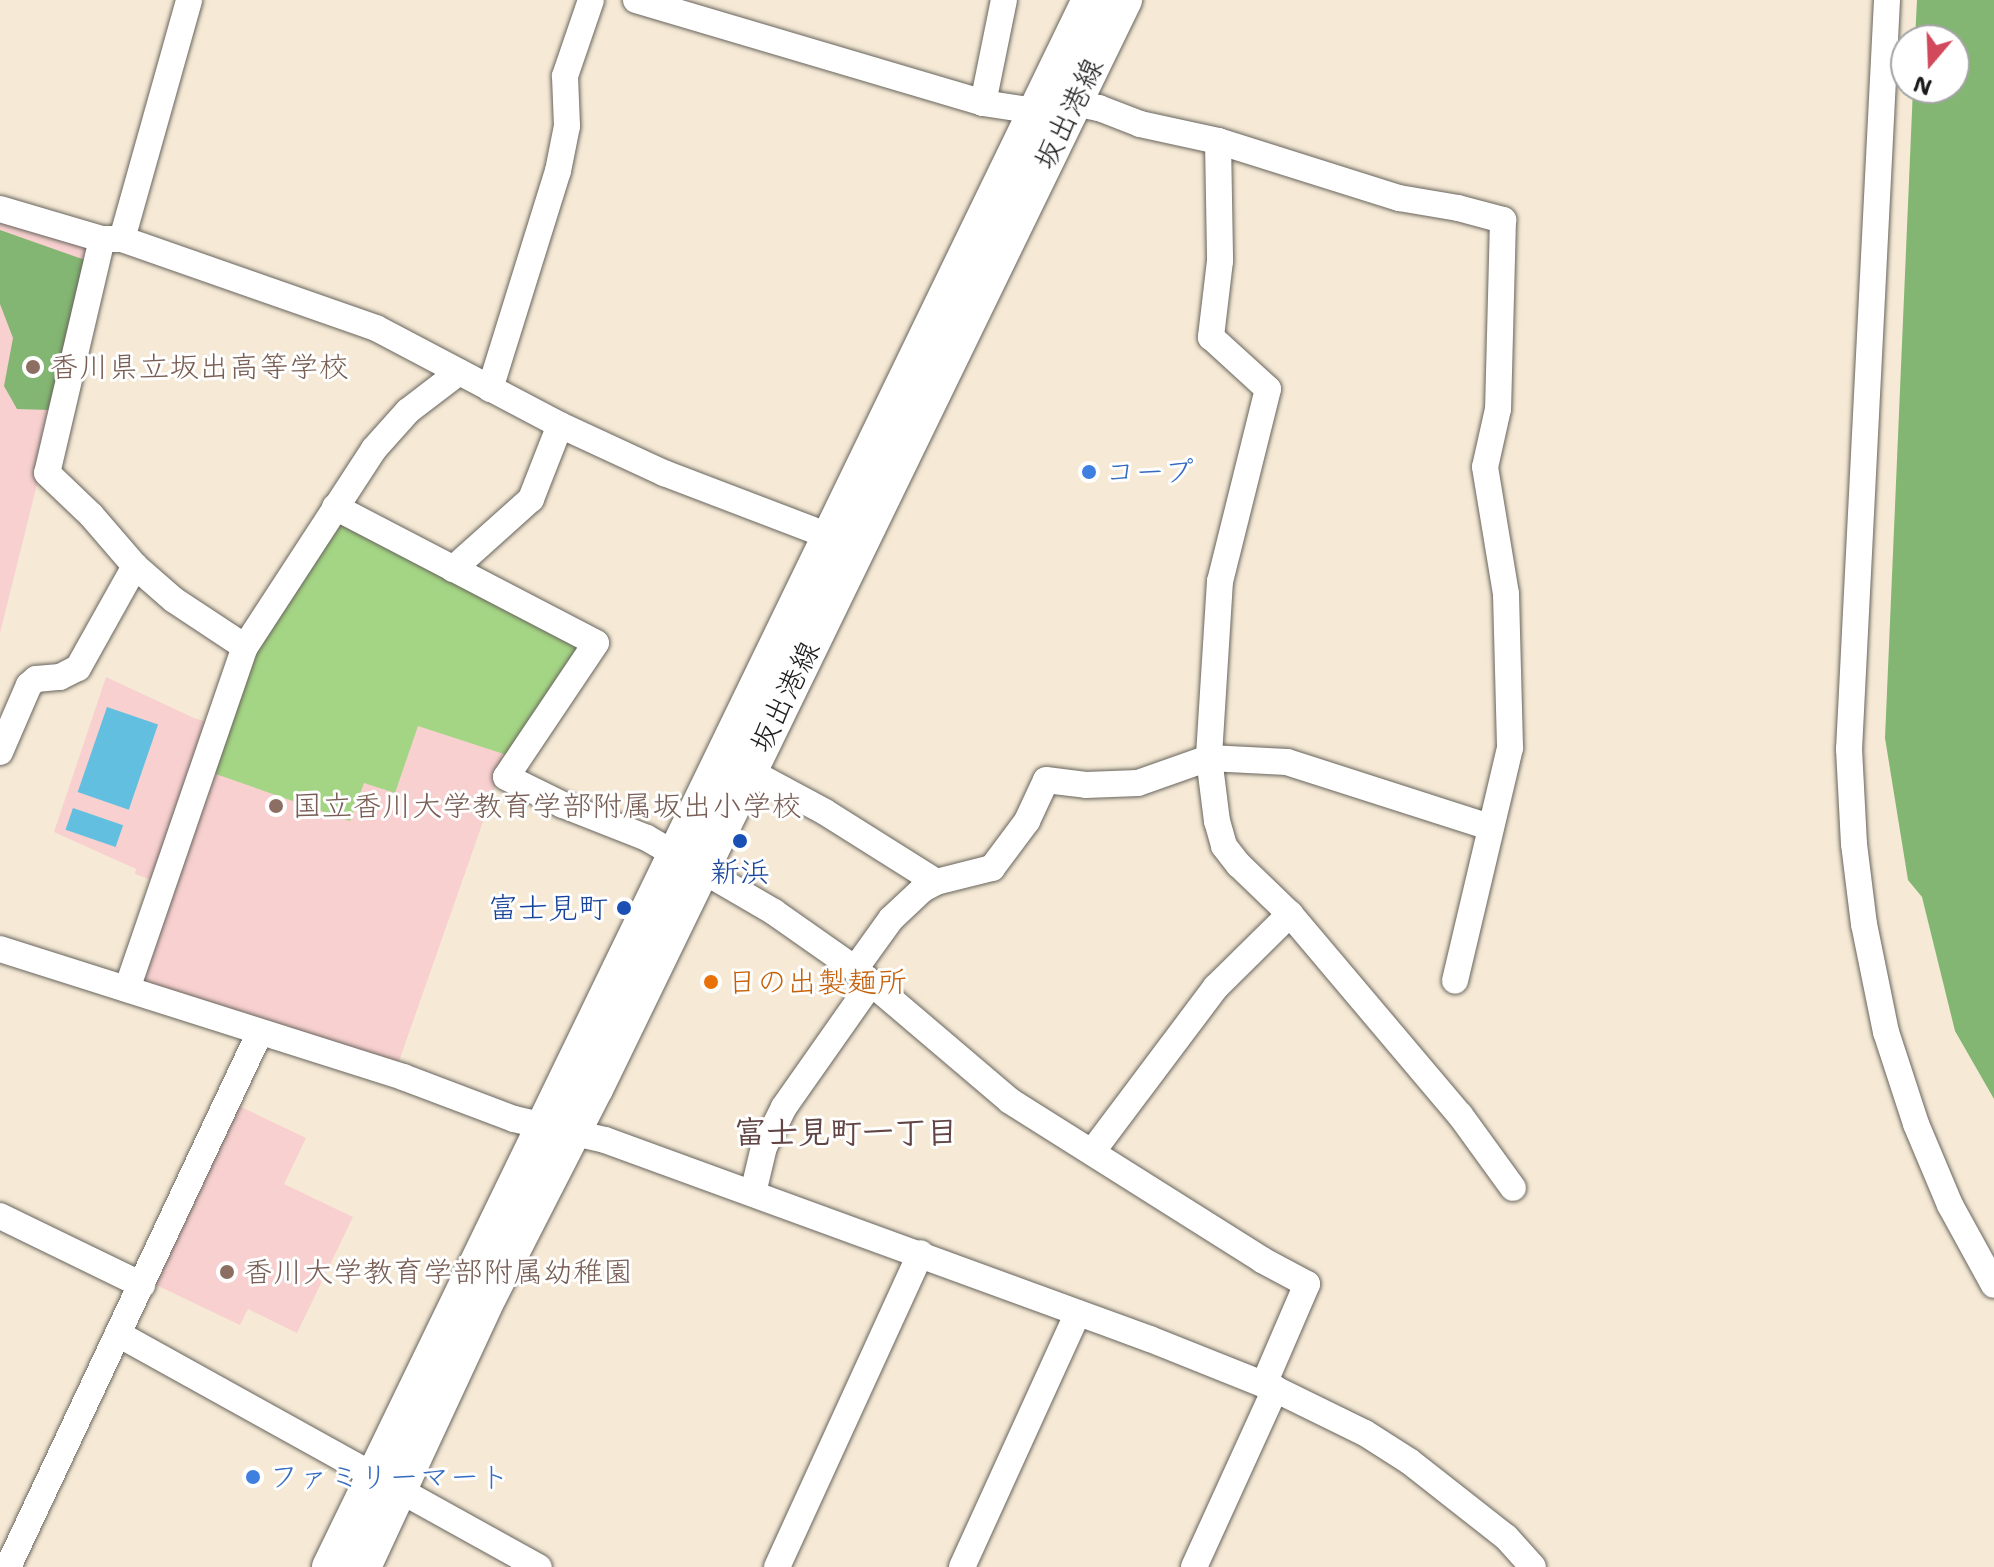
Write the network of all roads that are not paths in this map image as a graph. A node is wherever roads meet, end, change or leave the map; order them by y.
1 (189, 0) edge
2 (591, 0) edge
3 (636, 0) edge
4 (1004, 0) edge
5 (1089, 0) edge
6 (1125, 0) edge
7 (1887, 0) edge
8 (983, 103) junction
9 (1075, 103) junction
10 (1035, 111) junction
11 (1218, 141) junction
12 (0, 209) edge
13 (112, 239) junction
14 (459, 372) junction
15 (490, 389) junction
16 (560, 425) junction
17 (335, 507) junction
18 (844, 542) junction
19 (135, 566) junction
20 (453, 569) junction
21 (245, 647) junction
22 (0, 752) edge
23 (1209, 758) junction
24 (749, 771) junction
25 (1490, 827) junction
26 (688, 862) junction
27 (936, 882) junction
28 (1290, 914) junction
29 (3, 959) edge
30 (863, 976) junction
31 (1455, 981) dead end
32 (127, 989) junction
33 (260, 1032) junction
34 (571, 1132) junction
35 (1092, 1152) junction
36 (1513, 1188) dead end
37 (753, 1193) junction
38 (0, 1216) edge
39 (921, 1253) junction
40 (142, 1285) junction
41 (1994, 1285) edge
42 (1078, 1313) junction
43 (118, 1334) junction
44 (1270, 1387) junction
45 (387, 1482) junction
46 (8, 1567) edge
47 (329, 1567) edge
48 (364, 1567) edge
49 (539, 1567) edge
50 (777, 1567) edge
51 (962, 1567) edge
52 (1194, 1567) edge
53 (1533, 1567) edge

1 - 13 street
2 - 15 street
3 - 8 street
4 - 8 street
5 - 10 main road, 坂出港線
6 - 9 main road, 坂出港線
7 - 41 street
8 - 10 street
9 - 10 street
9 - 11 street
9 - 18 main road, 坂出港線
10 - 18 main road, 坂出港線
11 - 23 street
11 - 25 street
12 - 13 street
13 - 14 street
13 - 19 street
14 - 15 street
14 - 17 street
15 - 16 street
16 - 18 street
16 - 20 street
17 - 20 street
17 - 21 street
18 - 24 main road, 坂出港線
18 - 26 main road, 坂出港線
19 - 21 street
19 - 22 street
20 - 26 street
21 - 32 street
23 - 25 street
23 - 27 street
23 - 28 street
24 - 26 main road, 坂出港線
24 - 27 street
25 - 31 street
26 - 30 street
26 - 34 main road, 坂出港線
27 - 30 street
28 - 35 street
28 - 36 street
29 - 32 street
30 - 35 street
30 - 37 street
32 - 33 street
33 - 34 street
33 - 40 street
34 - 37 street
34 - 45 main road, 坂出港線
35 - 44 street
37 - 39 street
38 - 40 street
39 - 42 street
39 - 50 street
40 - 43 street
42 - 44 street
42 - 51 street
43 - 45 street
43 - 46 street
44 - 52 street
44 - 53 street
45 - 47 main road, 坂出港線
45 - 48 main road, 坂出港線
45 - 49 street

